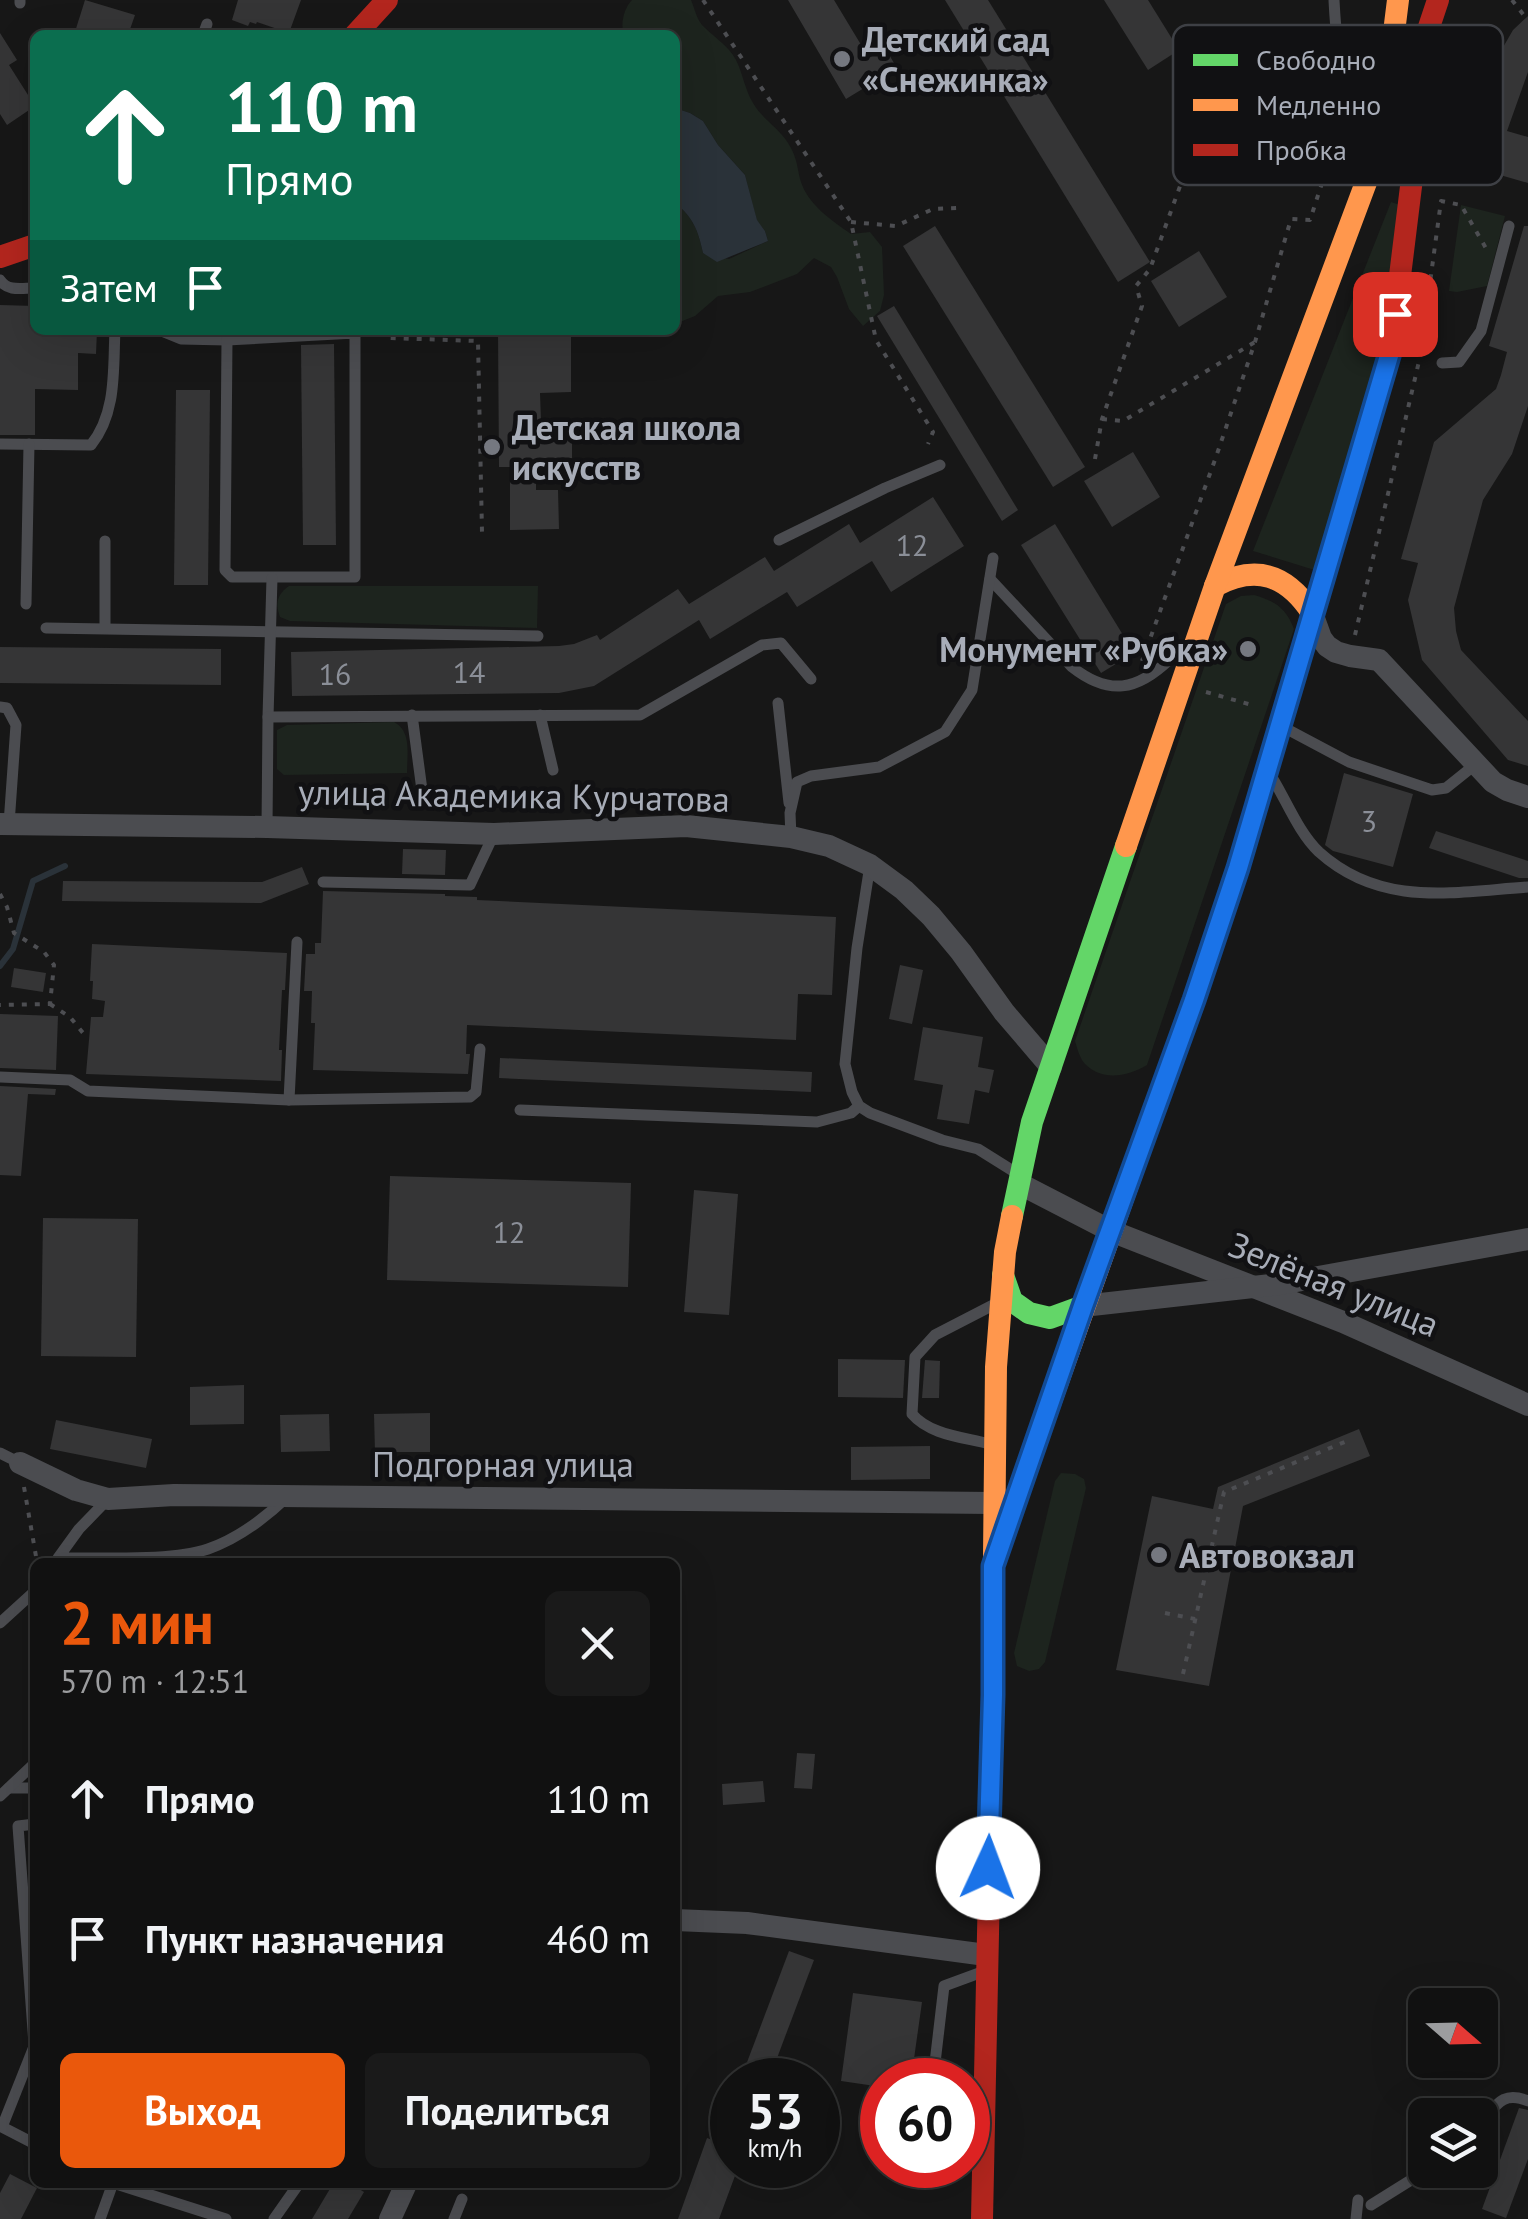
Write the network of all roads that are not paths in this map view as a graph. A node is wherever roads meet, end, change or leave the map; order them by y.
1 (388, 0) edge
2 (1334, 0) edge
3 (1398, 0) edge
4 (1438, 0) edge
5 (1337, 25) edge
6 (1395, 25) edge
7 (1430, 25) edge
8 (360, 30) edge
9 (1372, 185) edge
10 (1405, 185) edge
11 (1509, 226) dead end
12 (30, 246) edge
13 (0, 257) edge
14 (0, 280) edge
15 (30, 288) edge
16 (115, 335) edge
17 (170, 335) edge
18 (307, 335) edge
19 (355, 335) edge
20 (227, 340) junction
21 (1442, 363) dead end
22 (0, 444) edge
23 (29, 444) junction
24 (940, 465) dead end
25 (779, 540) dead end
26 (106, 541) dead end
27 (993, 558) dead end
28 (272, 578) junction
29 (990, 579) junction
30 (1215, 586) junction
31 (26, 604) dead end
32 (1312, 614) junction
33 (46, 628) dead end
34 (105, 628) junction
35 (270, 630) junction
36 (538, 636) dead end
37 (1170, 659) dead end
38 (811, 679) dead end
39 (778, 703) dead end
40 (0, 707) edge
41 (412, 715) junction
42 (540, 715) junction
43 (268, 716) junction
44 (1280, 724) junction
45 (1476, 764) junction
46 (552, 770) dead end
47 (1267, 770) junction
48 (422, 790) dead end
49 (1528, 797) edge
50 (790, 812) junction
51 (3, 826) edge
52 (267, 827) junction
53 (494, 834) junction
54 (790, 836) junction
55 (870, 865) junction
56 (323, 882) dead end
57 (1528, 886) edge
58 (298, 942) dead end
59 (480, 1049) dead end
60 (1050, 1067) junction
61 (0, 1078) edge
62 (289, 1100) junction
63 (858, 1106) junction
64 (520, 1110) dead end
65 (1021, 1180) junction
66 (1112, 1231) junction
67 (1528, 1239) edge
68 (1003, 1275) junction
69 (1255, 1288) junction
70 (1001, 1301) junction
71 (1083, 1306) junction
72 (1528, 1405) edge
73 (994, 1445) junction
74 (10, 1458) edge
75 (287, 1497) junction
76 (108, 1499) junction
77 (994, 1502) junction
78 (58, 1558) edge
79 (119, 1558) edge
80 (993, 1566) junction
81 (30, 1596) edge
82 (0, 1623) edge
83 (30, 1768) edge
84 (30, 1789) edge
85 (4, 1792) edge
86 (30, 1825) edge
87 (28, 1872) edge
88 (680, 1920) edge
89 (30, 1929) edge
90 (986, 1962) junction
91 (30, 2054) edge
92 (936, 2058) edge
93 (978, 2058) edge
94 (1528, 2101) edge
95 (1498, 2106) edge
96 (1, 2128) edge
97 (30, 2142) edge
98 (1408, 2180) edge
99 (111, 2188) edge
100 (129, 2188) edge
101 (296, 2188) edge
102 (404, 2188) edge
103 (980, 2188) edge
104 (462, 2199) dead end
105 (100, 2219) edge
106 (226, 2219) edge
107 (274, 2219) edge
108 (390, 2219) edge
109 (454, 2219) edge
110 (982, 2219) edge
111 (1356, 2219) edge

1 - 8 main road
2 - 5 lane
3 - 6 main road
4 - 7 main road
9 - 30 main road
10 - 32 main road
11 - 21 lane
12 - 13 main road
14 - 15 lane
16 - 23 lane
17 - 20 lane
18 - 20 lane
19 - 28 lane
20 - 28 lane
22 - 23 lane
23 - 31 lane
24 - 25 lane
26 - 34 lane
27 - 29 lane
28 - 35 lane
29 - 37 lane
29 - 50 lane
30 - 32 main road
30 - 60 main road
32 - 44 main road
32 - 45 street
33 - 34 lane
34 - 35 lane
35 - 36 lane
35 - 43 lane
38 - 42 lane
39 - 50 lane
40 - 51 lane
41 - 42 lane
41 - 43 lane
41 - 48 lane
42 - 46 lane
43 - 52 lane
44 - 45 lane
44 - 47 main road
45 - 49 street
47 - 57 lane
47 - 66 main road
50 - 54 lane
51 - 52 street, улица Академика Курчатова
52 - 53 street, улица Академика Курчатова
53 - 54 street, улица Академика Курчатова
53 - 56 lane
54 - 55 street, улица Академика Курчатова
55 - 60 street, улица Академика Курчатова
55 - 63 lane
58 - 62 lane
59 - 62 lane
60 - 65 main road
61 - 62 lane
63 - 64 lane
63 - 65 lane
65 - 66 street, Зелёная улица
65 - 68 main road
66 - 69 street, Зелёная улица
66 - 71 main road
67 - 69 street
68 - 70 main road
68 - 71 main road
69 - 71 street
69 - 72 street, Зелёная улица
70 - 73 main road
70 - 73 lane
71 - 80 main road
73 - 77 main road
74 - 76 street, Подгорная улица
75 - 76 street, Подгорная улица
75 - 77 street, Подгорная улица
75 - 79 lane
76 - 78 lane
77 - 80 main road
80 - 90 main road
81 - 82 lane
83 - 85 lane
84 - 85 lane
86 - 87 lane
87 - 89 lane
88 - 90 street
90 - 92 lane
90 - 93 main road
91 - 96 lane
94 - 95 lane
96 - 97 lane
98 - 111 lane
99 - 105 lane
100 - 106 lane
101 - 107 lane
102 - 108 street
103 - 110 main road
104 - 109 lane

